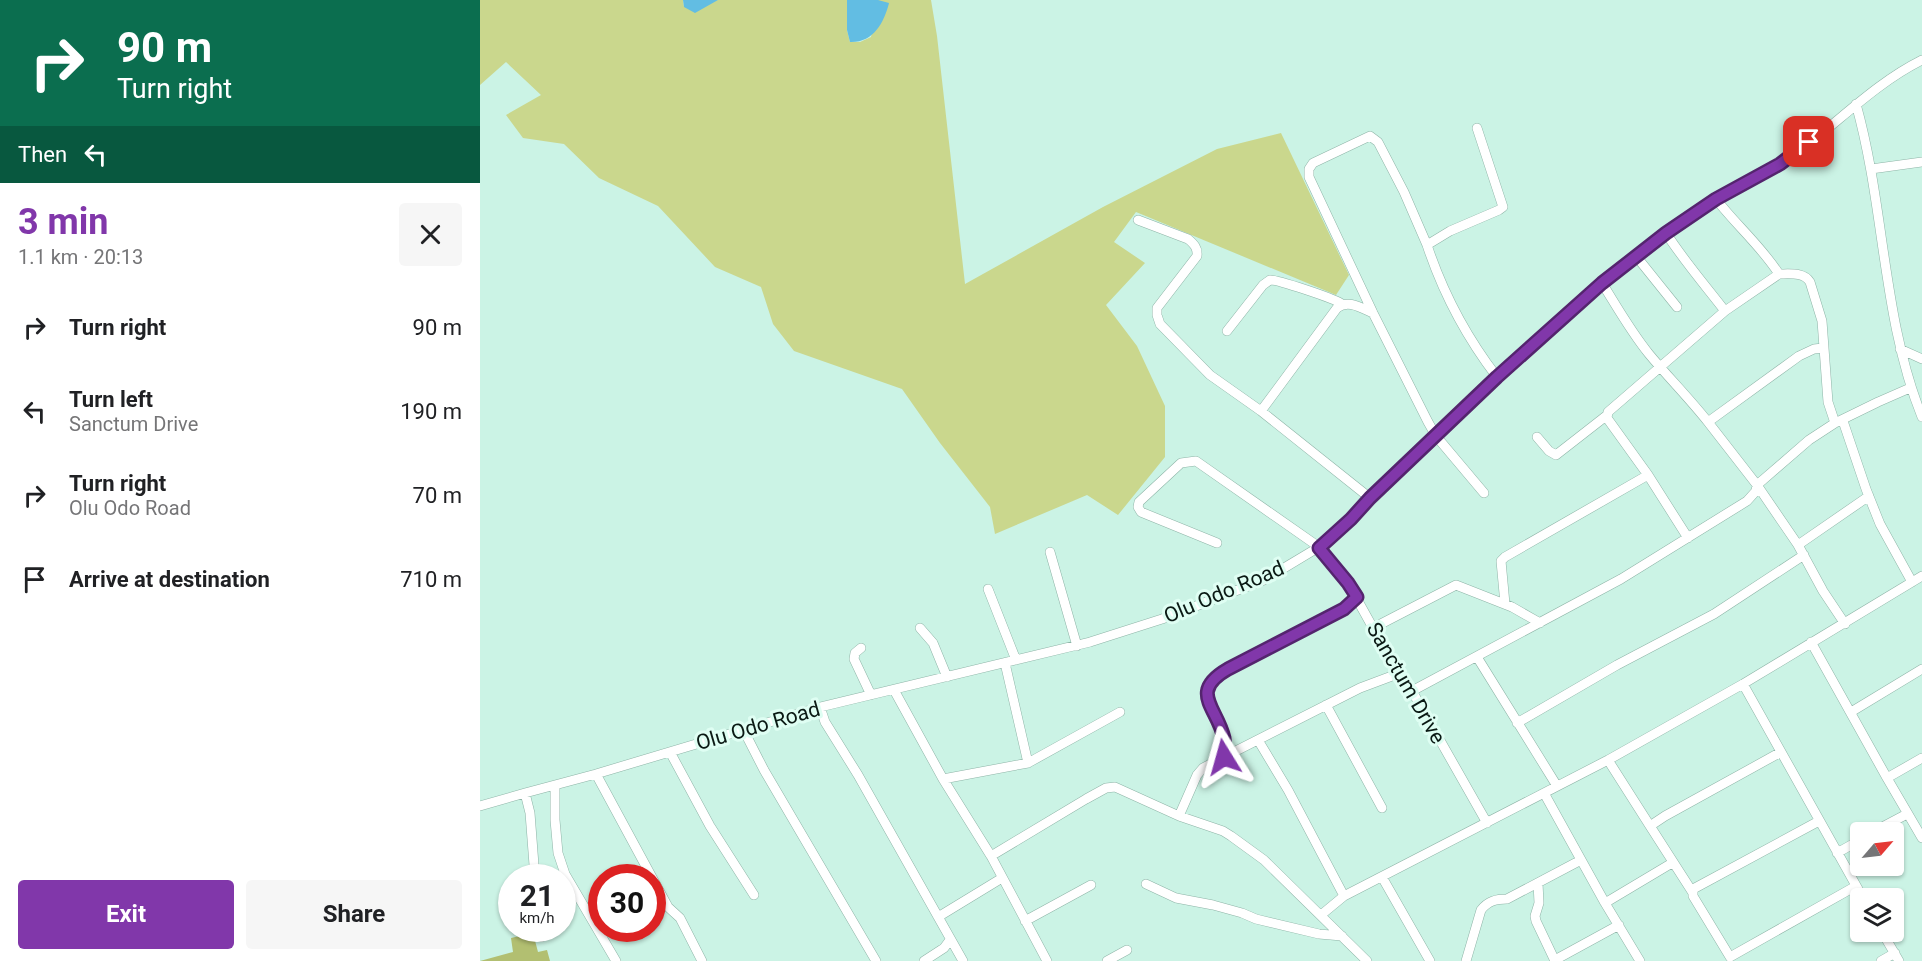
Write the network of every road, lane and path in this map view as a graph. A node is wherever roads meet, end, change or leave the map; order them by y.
1 (1922, 60) edge
2 (1856, 104) junction
3 (1477, 128) dead end
4 (1922, 162) edge
5 (1871, 169) junction
6 (1716, 199) junction
7 (1138, 220) dead end
8 (1666, 233) junction
9 (1427, 245) junction
10 (1636, 256) junction
11 (1779, 274) junction
12 (1602, 283) junction
13 (1342, 304) junction
14 (1677, 307) dead end
15 (1725, 311) junction
16 (1373, 313) junction
17 (1227, 332) dead end
18 (1823, 348) junction
19 (1900, 349) junction
20 (1922, 359) edge
21 (1660, 367) junction
22 (1497, 377) junction
23 (1910, 388) junction
24 (1261, 411) junction
25 (1606, 416) junction
26 (1922, 417) edge
27 (1708, 422) junction
28 (1839, 422) junction
29 (1436, 436) junction
30 (1537, 437) dead end
31 (1648, 475) junction
32 (1757, 486) junction
33 (1484, 494) dead end
34 (1869, 496) junction
35 (1370, 498) junction
36 (1688, 538) junction
37 (1216, 543) dead end
38 (1798, 545) junction
39 (1319, 548) junction
40 (1050, 552) dead end
41 (1804, 555) junction
42 (1922, 576) edge
43 (1912, 582) junction
44 (988, 589) dead end
45 (1357, 597) junction
46 (1504, 604) junction
47 (1540, 623) junction
48 (1845, 624) junction
49 (920, 628) dead end
50 (1373, 628) junction
51 (1811, 642) junction
52 (1077, 646) junction
53 (861, 648) dead end
54 (1477, 657) junction
55 (1016, 660) junction
56 (1005, 663) junction
57 (1922, 669) edge
58 (1400, 673) junction
59 (947, 677) junction
60 (1743, 684) junction
61 (894, 690) junction
62 (1412, 691) junction
63 (871, 695) junction
64 (1326, 705) junction
65 (820, 707) junction
66 (1120, 712) dead end
67 (1851, 712) junction
68 (1517, 723) junction
69 (743, 729) junction
70 (1258, 740) junction
71 (669, 752) junction
72 (1780, 752) junction
73 (1224, 757) junction
74 (1922, 758) edge
75 (1608, 760) junction
76 (1028, 763) junction
77 (596, 774) junction
78 (1887, 778) junction
79 (944, 779) junction
80 (555, 786) junction
81 (1557, 786) junction
82 (525, 793) junction
83 (1544, 793) junction
84 (480, 806) edge
85 (1382, 808) dead end
86 (1907, 814) junction
87 (1179, 816) junction
88 (1819, 821) junction
89 (1892, 822) edge
90 (1487, 823) junction
91 (1650, 826) junction
92 (1922, 838) edge
93 (1850, 846) edge
94 (1837, 853) junction
95 (991, 856) junction
96 (1581, 860) junction
97 (1672, 863) junction
98 (534, 864) edge
99 (646, 864) edge
100 (1382, 877) junction
101 (1002, 878) junction
102 (1538, 883) junction
103 (1146, 884) dead end
104 (1091, 885) dead end
105 (1856, 886) joint
106 (1692, 893) junction
107 (754, 895) dead end
108 (1344, 896) junction
109 (666, 903) edge
110 (1605, 903) junction
111 (588, 910) edge
112 (1321, 915) junction
113 (938, 917) junction
114 (1025, 921) junction
115 (1619, 925) junction
116 (1342, 936) junction
117 (950, 940) junction
118 (606, 942) edge
119 (1888, 942) edge
120 (1127, 950) dead end
121 (1897, 957) edge
122 (1731, 959) edge
123 (616, 961) edge
124 (702, 961) edge
125 (876, 961) edge
126 (924, 961) edge
127 (963, 961) edge
128 (1047, 961) edge
129 (1107, 961) edge
130 (1367, 961) edge
131 (1430, 961) edge
132 (1466, 961) edge
133 (1555, 961) edge
134 (1640, 961) edge
135 (1881, 961) edge

1 - 2 street, Olu Odo Road
2 - 5 street
2 - 6 street, Olu Odo Road
3 - 9 street
4 - 5 street
5 - 19 street
6 - 8 street, Olu Odo Road
6 - 11 street
7 - 24 street
8 - 10 street, Olu Odo Road
8 - 15 street
9 - 16 street
9 - 22 street
10 - 12 street, Olu Odo Road
10 - 14 street
11 - 15 street
11 - 18 street
12 - 21 street
12 - 22 street, Olu Odo Road
13 - 16 street
13 - 17 street
13 - 24 street
15 - 21 street
16 - 29 street
18 - 27 street
18 - 28 street
19 - 20 street
19 - 23 street
21 - 25 street
21 - 27 street
22 - 29 street, Olu Odo Road
23 - 26 street
23 - 28 street
24 - 35 street
25 - 30 street
25 - 31 street
27 - 32 street
28 - 32 street
28 - 34 street
29 - 33 street
29 - 35 street, Olu Odo Road
31 - 36 street
31 - 46 street
32 - 36 street
32 - 38 street
34 - 38 street
34 - 43 street
35 - 39 street, Olu Odo Road
36 - 47 street
37 - 39 street, Sanctum Drive
38 - 41 street
39 - 45 street, Sanctum Drive
39 - 52 street, Olu Odo Road
40 - 52 street
41 - 48 street
41 - 68 street
42 - 43 street
43 - 48 street
44 - 55 street
45 - 50 street, Sanctum Drive
45 - 73 street
46 - 47 street
46 - 50 street
47 - 54 street
48 - 51 street
49 - 59 street
50 - 58 street, Sanctum Drive
51 - 60 street
51 - 67 street
52 - 55 street, Olu Odo Road
53 - 63 street
54 - 62 street
54 - 68 street
55 - 56 street, Olu Odo Road
56 - 59 street, Olu Odo Road
56 - 76 street
57 - 67 street
58 - 62 street, Sanctum Drive
58 - 64 street
59 - 61 street, Olu Odo Road
60 - 72 street
60 - 75 street
61 - 63 street, Olu Odo Road
61 - 79 street
62 - 90 street, Sanctum Drive
63 - 65 street, Olu Odo Road
64 - 70 street
64 - 85 street
65 - 69 street, Olu Odo Road
65 - 113 street
66 - 76 street
67 - 78 street
68 - 81 street
69 - 71 street, Olu Odo Road
69 - 125 street
70 - 73 street
70 - 108 street
71 - 77 street, Olu Odo Road
71 - 107 street
72 - 88 street
72 - 91 street
73 - 87 street
74 - 78 street
75 - 81 street
75 - 91 street
76 - 79 street
77 - 80 street, Olu Odo Road
77 - 99 street
78 - 86 street
79 - 95 street
80 - 82 street, Olu Odo Road
80 - 111 street
81 - 83 street
82 - 84 street, Olu Odo Road
82 - 98 street
83 - 90 street
83 - 96 street
86 - 89 street
86 - 92 street
87 - 95 street
87 - 112 street
88 - 94 street
88 - 106 street
90 - 100 street
91 - 97 street
93 - 94 street
94 - 105 street
95 - 101 street
96 - 102 street
96 - 110 street
97 - 106 street
97 - 110 street
100 - 108 street
100 - 131 street
101 - 113 street
101 - 114 street
102 - 132 street
102 - 133 street
103 - 116 street
104 - 114 street
105 - 122 street
106 - 122 street
108 - 112 street
109 - 124 street
110 - 115 street
112 - 116 street
113 - 117 street
114 - 128 street
115 - 133 street
115 - 134 street
116 - 130 street
117 - 126 street
117 - 127 street
118 - 123 street
119 - 121 street
120 - 129 street
121 - 135 street

